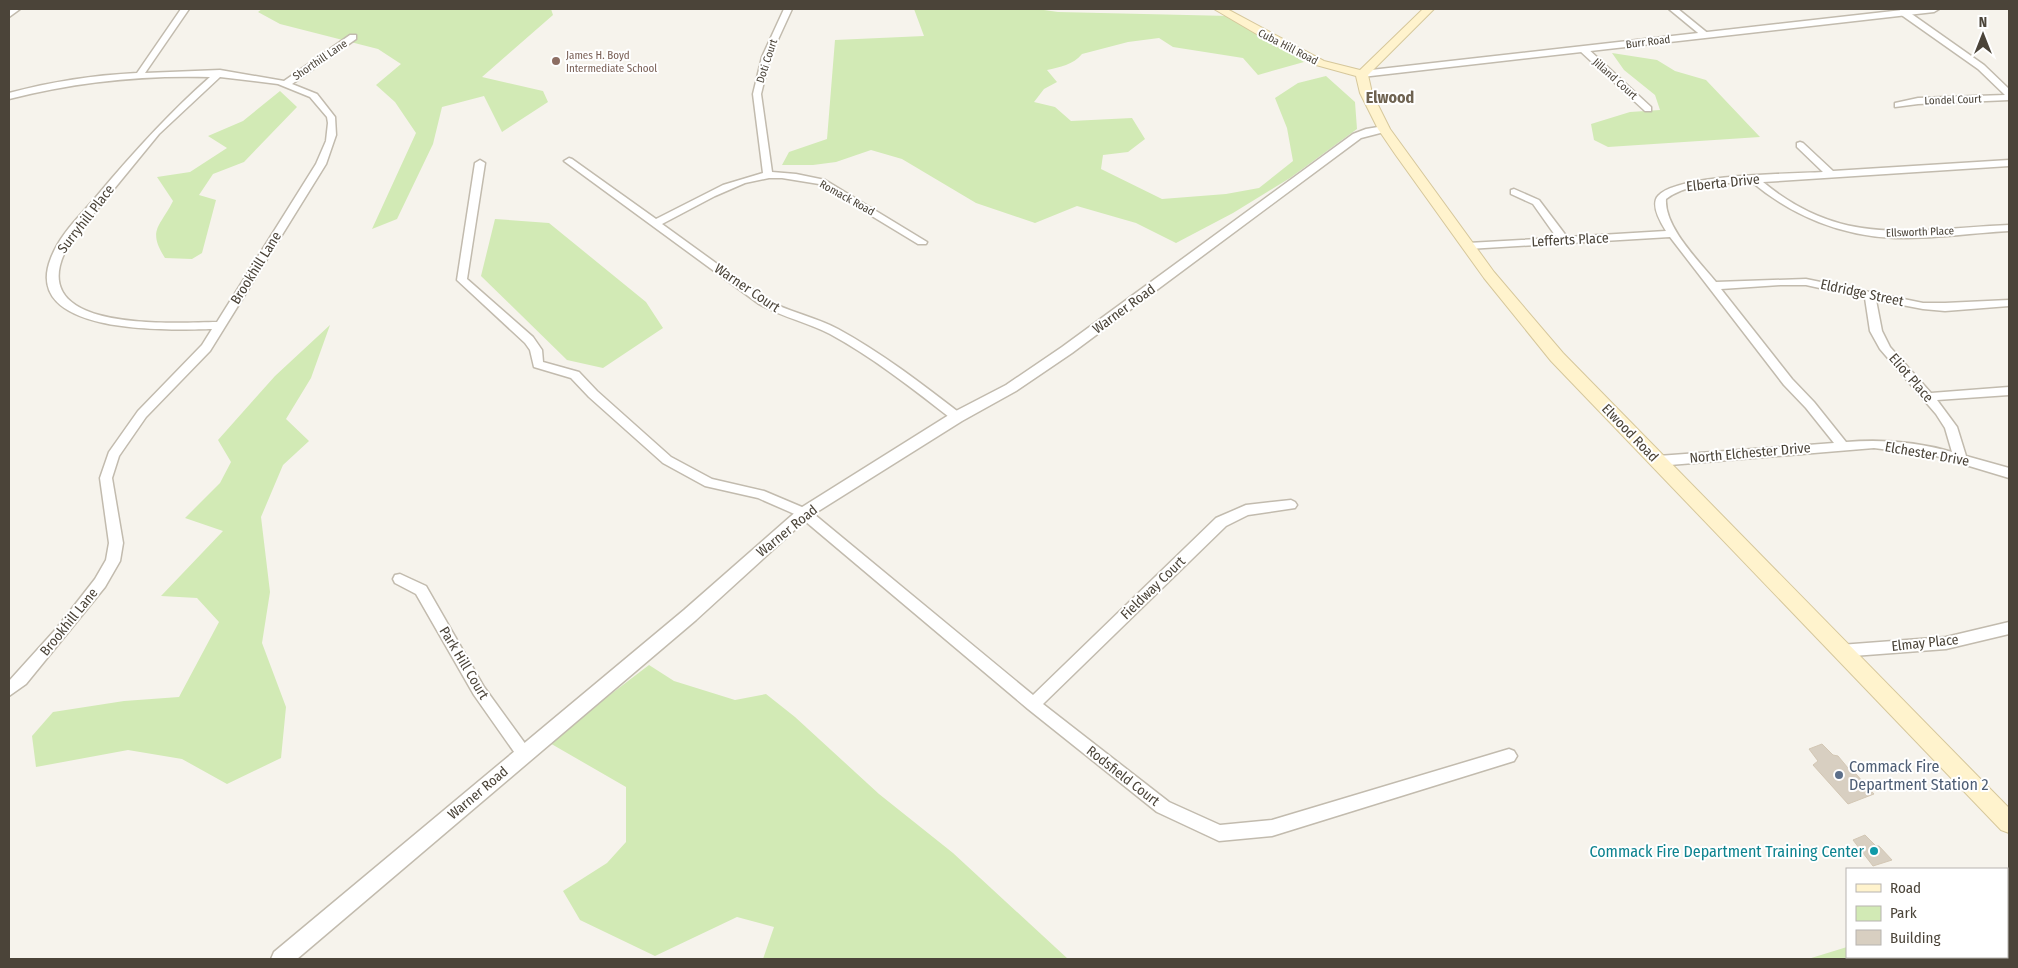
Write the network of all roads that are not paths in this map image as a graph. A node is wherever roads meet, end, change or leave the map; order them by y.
1 (16, 9) edge
2 (185, 9) edge
3 (788, 9) edge
4 (1219, 9) edge
5 (1429, 9) edge
6 (1673, 9) edge
7 (1934, 9) edge
8 (1903, 12) junction
9 (9, 15) edge
10 (1706, 35) junction
11 (353, 37) dead end
12 (1583, 50) junction
13 (220, 73) junction
14 (1362, 74) junction
15 (139, 76) junction
16 (287, 83) junction
17 (9, 96) edge
18 (2009, 96) edge
19 (1898, 105) dead end
20 (1648, 108) dead end
21 (1384, 129) junction
22 (1800, 145) dead end
23 (569, 161) dead end
24 (480, 163) dead end
25 (2009, 164) edge
26 (768, 174) junction
27 (1830, 174) junction
28 (1754, 179) junction
29 (1514, 192) dead end
30 (656, 223) junction
31 (2009, 228) edge
32 (1673, 234) junction
33 (1564, 240) junction
34 (922, 242) dead end
35 (1468, 246) junction
36 (1714, 286) junction
37 (1870, 294) junction
38 (2009, 303) edge
39 (221, 325) junction
40 (2009, 391) edge
41 (1928, 397) junction
42 (957, 417) junction
43 (1843, 446) junction
44 (1960, 458) junction
45 (1658, 461) junction
46 (2009, 473) edge
47 (1291, 505) dead end
48 (804, 513) junction
49 (400, 579) dead end
50 (2009, 628) edge
51 (1840, 651) junction
52 (9, 690) edge
53 (1033, 704) junction
54 (524, 754) junction
55 (1509, 756) dead end
56 (2009, 823) edge
57 (281, 959) edge

1 - 9 street
2 - 15 street
3 - 26 street, Doti Court
4 - 14 main road, Cuba Hill Road
5 - 14 main road
6 - 10 street
7 - 8 street, Burr Road
8 - 10 street, Burr Road
8 - 18 street
10 - 12 street, Burr Road
11 - 16 street, Shorthill Lane
12 - 14 street, Burr Road
12 - 20 street, Jilland Court
13 - 15 street, Brookhill Lane
13 - 16 street, Brookhill Lane
13 - 39 street, Surryhill Place
14 - 21 main road, Elwood Road
15 - 17 street, Brookhill Lane
16 - 39 street, Brookhill Lane
18 - 19 street, Londel Court
21 - 35 main road, Elwood Road
21 - 42 street, Warner Road
22 - 27 street
23 - 30 street, Warner Court
24 - 48 street, Rodsfield Court
25 - 27 street, Elberta Drive
26 - 30 street, Romack Road
26 - 34 street, Romack Road
27 - 28 street, Elberta Drive
28 - 31 street, Ellsworth Place
28 - 32 street, Elberta Drive
29 - 33 street
30 - 42 street, Warner Court
32 - 33 street, Lefferts Place
32 - 36 street, Elberta Drive
33 - 35 street, Lefferts Place
35 - 45 main road, Elwood Road
36 - 37 street, Eldridge Street
36 - 43 street, Elberta Drive
37 - 38 street, Eldridge Street
37 - 41 street, Eliot Place
39 - 52 street, Brookhill Lane
40 - 41 street
41 - 44 street, Eliot Place
42 - 48 street, Warner Road
43 - 44 street, Elchester Drive
43 - 45 street, North Elchester Drive
44 - 46 street, Elchester Drive
45 - 51 main road, Elwood Road
47 - 53 street, Fieldway Court
48 - 53 street, Rodsfield Court
48 - 54 street, Warner Road
49 - 54 street, Park Hill Court
50 - 51 street, Elmay Place
51 - 56 main road, Elwood Road
53 - 55 street, Rodsfield Court
54 - 57 street, Warner Road

